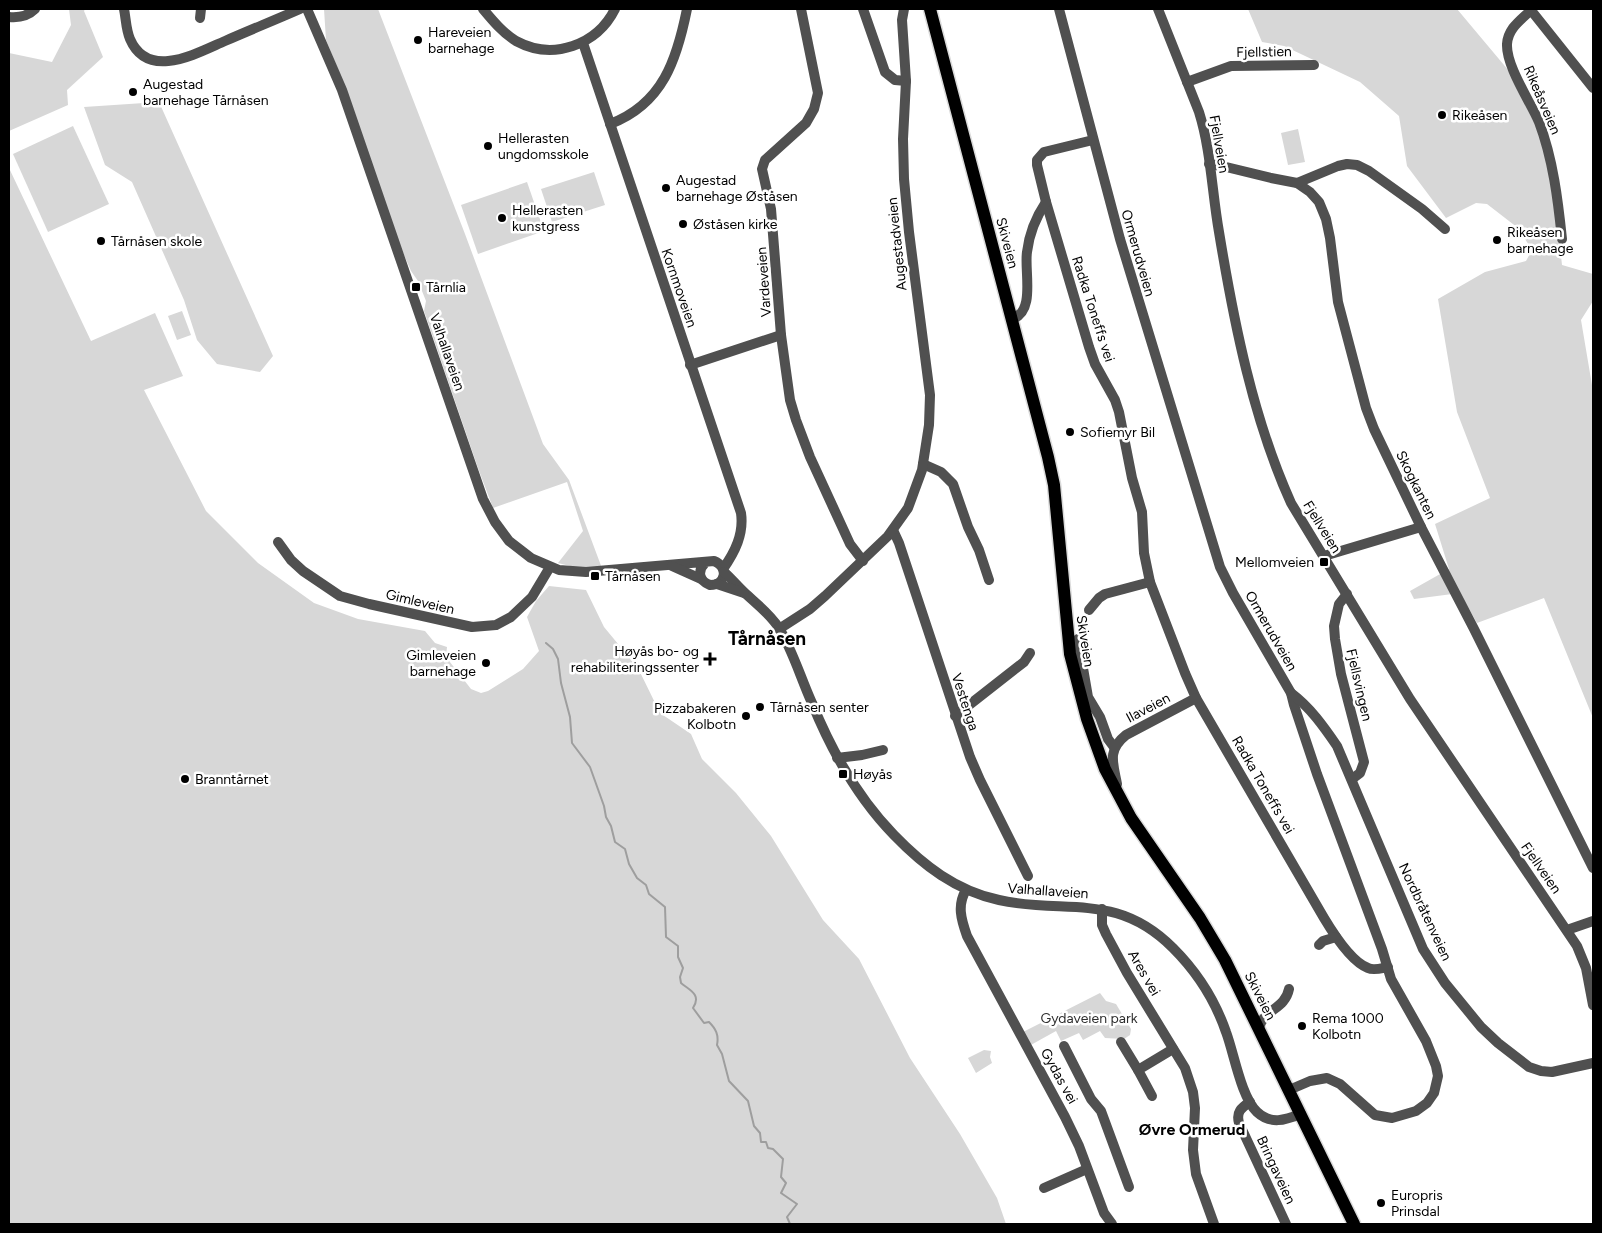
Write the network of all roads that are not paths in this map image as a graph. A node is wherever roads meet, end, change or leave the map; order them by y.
1 (36, 9) edge
2 (124, 9) edge
3 (300, 9) edge
4 (307, 9) edge
5 (483, 9) edge
6 (615, 9) edge
7 (687, 9) edge
8 (801, 9) edge
9 (863, 9) edge
10 (898, 9) edge
11 (904, 9) edge
12 (930, 9) edge
13 (1059, 9) edge
14 (1158, 9) edge
15 (1531, 10) edge
16 (10, 17) edge
17 (902, 20) junction
18 (583, 43) junction
19 (1314, 65) dead end
20 (906, 81) junction
21 (1187, 82) junction
22 (1593, 88) edge
23 (610, 124) junction
24 (1093, 140) junction
25 (1209, 164) junction
26 (1298, 182) junction
27 (1046, 202) junction
28 (1445, 229) dead end
29 (1562, 240) dead end
30 (1012, 319) junction
31 (781, 335) junction
32 (690, 365) junction
33 (923, 464) junction
34 (1421, 526) junction
35 (893, 530) junction
36 (278, 542) dead end
37 (737, 542) junction
38 (1324, 556) junction
39 (863, 561) junction
40 (710, 562) junction
41 (671, 566) junction
42 (550, 567) junction
43 (724, 570) junction
44 (701, 579) junction
45 (989, 580) dead end
46 (1150, 582) junction
47 (717, 584) junction
48 (745, 593) junction
49 (1347, 594) junction
50 (1089, 610) dead end
51 (779, 629) junction
52 (1078, 639) dead end
53 (1030, 653) dead end
54 (1291, 693) junction
55 (1196, 698) junction
56 (955, 716) junction
57 (1114, 746) junction
58 (883, 750) dead end
59 (837, 758) junction
60 (1352, 779) junction
61 (1114, 789) junction
62 (1593, 868) edge
63 (1028, 876) dead end
64 (966, 890) junction
65 (1102, 909) junction
66 (1593, 921) edge
67 (1567, 930) junction
68 (1336, 937) junction
69 (1319, 944) dead end
70 (1388, 967) junction
71 (1289, 990) dead end
72 (1593, 1004) edge
73 (1259, 1027) junction
74 (1121, 1042) dead end
75 (1064, 1046) dead end
76 (1173, 1049) junction
77 (1593, 1063) edge
78 (1138, 1070) junction
79 (1290, 1090) junction
80 (1152, 1096) dead end
81 (1250, 1102) junction
82 (1300, 1114) junction
83 (1087, 1169) junction
84 (1129, 1187) dead end
85 (1044, 1188) dead end
86 (1112, 1224) edge
87 (1214, 1224) edge
88 (1286, 1224) edge
89 (1354, 1224) edge

1 - 16 street
2 - 3 street
4 - 42 street, Valhallaveien
5 - 18 street
6 - 18 street
7 - 23 street
8 - 31 street, Vardeveien
9 - 20 street
10 - 17 street, Augestadveien
11 - 17 street, Augestadveien
12 - 30 main road, Skiveien
13 - 24 street, Ormerudveien
14 - 21 street, Fjellveien
15 - 22 street
15 - 29 street, Rikeåsveien
17 - 20 street, Augestadveien
18 - 23 street, Kornmoveien
19 - 21 street, Fjellstien
20 - 33 street, Augestadveien
21 - 25 street, Fjellveien
23 - 32 street, Kornmoveien
24 - 27 street, Radka Toneffs vei
24 - 54 street, Ormerudveien
25 - 26 street
25 - 38 street, Fjellveien
26 - 28 street
26 - 34 street, Skogkanten
27 - 30 street
27 - 46 street, Radka Toneffs vei
30 - 61 main road, Skiveien
31 - 32 street
31 - 39 street, Vardeveien
32 - 37 street, Kornmoveien
33 - 35 street, Augestadveien
33 - 45 street
34 - 38 street
34 - 62 street, Skogkanten
35 - 39 street, Augestadveien
35 - 56 street, Vestenga
36 - 42 street, Gimleveien
37 - 40 street
37 - 43 street, Kornmoveien
38 - 49 street, Fjellveien
39 - 51 street, Augestadveien
40 - 41 street, Valhallaveien
40 - 43 street
40 - 44 street
41 - 42 street, Valhallaveien
41 - 44 street, Valhallaveien
43 - 47 street
43 - 48 street, Valhallaveien
44 - 47 street
46 - 50 street
46 - 55 street, Radka Toneffs vei
47 - 48 street, Valhallaveien
48 - 51 street, Valhallaveien
49 - 60 street, Fjellsvingen
49 - 67 street, Fjellveien
51 - 59 street, Valhallaveien
52 - 57 street
53 - 56 street
54 - 60 street, Nordbråtenveien
54 - 70 street, Ormerudveien
55 - 57 street, Ilaveien
55 - 68 street, Radka Toneffs vei
56 - 63 street, Vestenga
57 - 61 street
58 - 59 street
59 - 64 street, Valhallaveien
60 - 77 street, Nordbråtenveien
61 - 73 main road, Skiveien
64 - 65 street, Valhallaveien
64 - 83 street, Gydas vei
65 - 76 street, Ares vei
65 - 81 street, Valhallaveien
66 - 67 street
67 - 72 street, Fjellveien
68 - 69 street
68 - 70 street, Radka Toneffs vei
70 - 79 street, Ormerudveien
71 - 73 street
73 - 79 main road, Skiveien
74 - 78 street
75 - 84 street, Gydas vei
76 - 78 street
76 - 87 street, Ares vei
78 - 80 street
79 - 82 main road, Skiveien
81 - 82 street, Valhallaveien
81 - 88 street, Bringaveien
82 - 89 main road, Skiveien
83 - 85 street
83 - 86 street, Gydas vei

